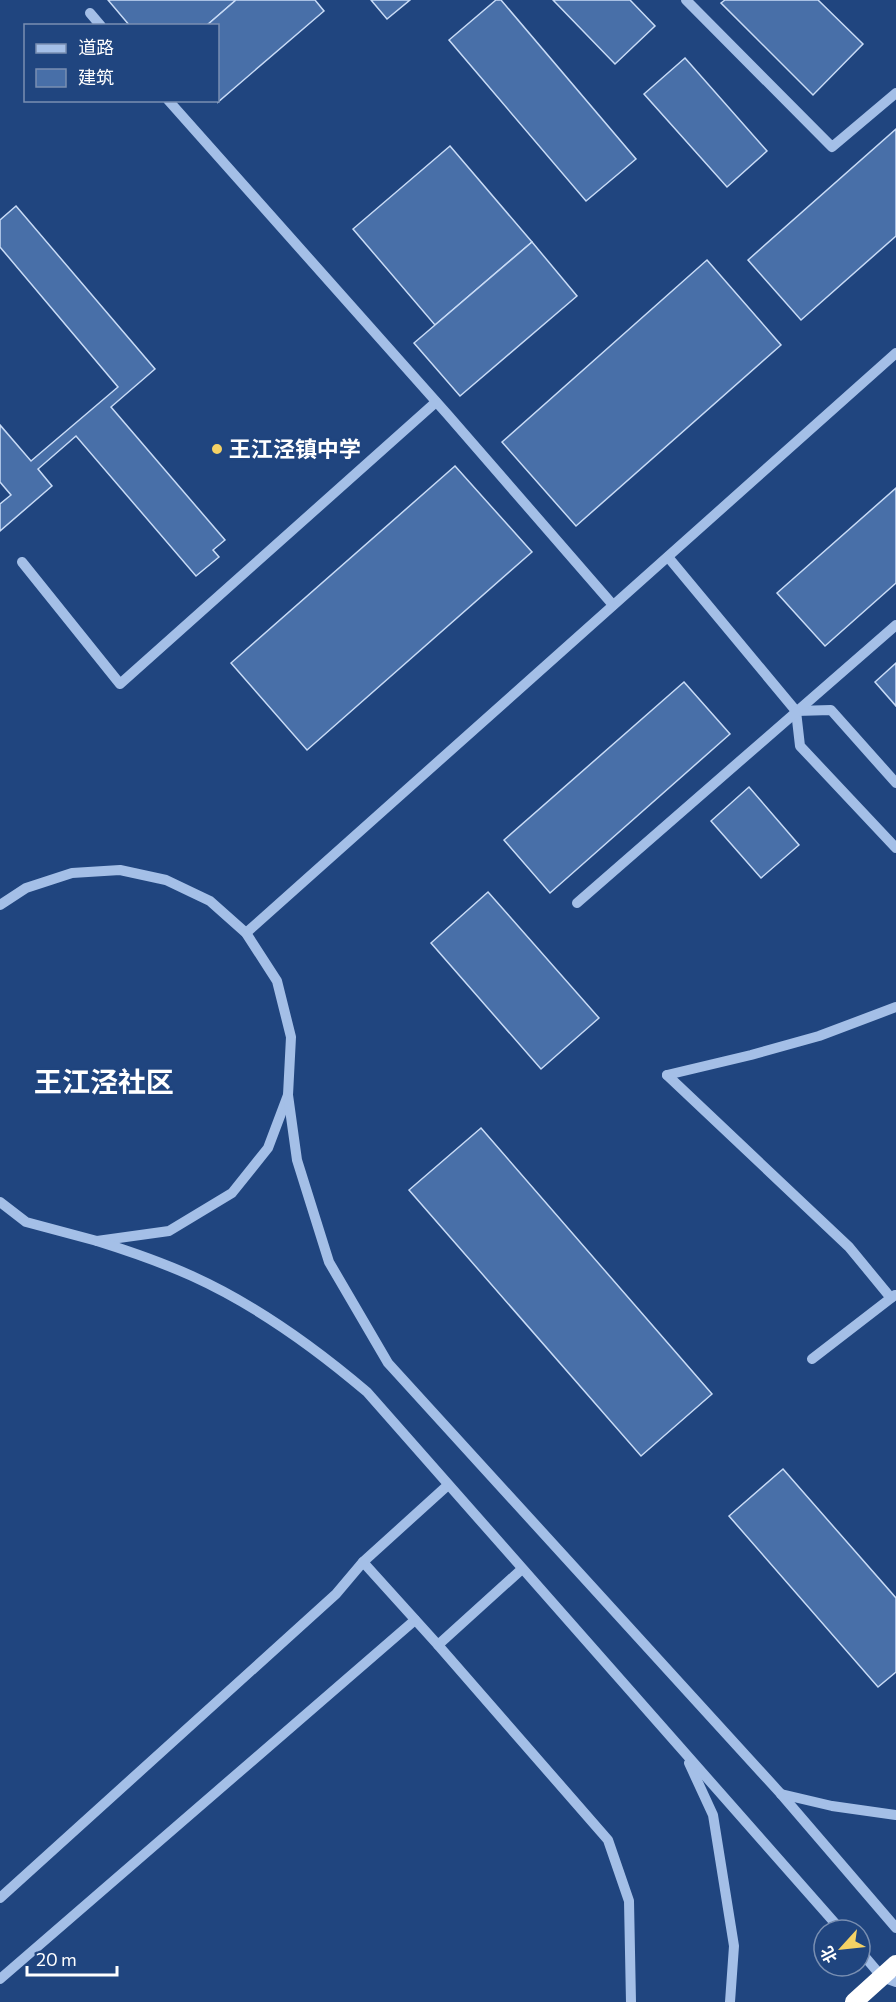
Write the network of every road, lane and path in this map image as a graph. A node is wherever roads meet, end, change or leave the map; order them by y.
1 (686, 0) edge
2 (90, 13) dead end
3 (99, 24) edge
4 (896, 93) edge
5 (170, 102) edge
6 (896, 353) edge
7 (436, 402) junction
8 (668, 557) junction
9 (22, 562) dead end
10 (613, 605) junction
11 (896, 625) edge
12 (796, 711) junction
13 (896, 783) edge
14 (896, 848) edge
15 (577, 903) dead end
16 (0, 905) edge
17 (246, 933) junction
18 (896, 1007) edge
19 (288, 1095) junction
20 (0, 1202) edge
21 (97, 1241) junction
22 (894, 1296) edge
23 (812, 1359) dead end
24 (448, 1485) junction
25 (363, 1562) junction
26 (522, 1569) junction
27 (415, 1620) junction
28 (438, 1645) junction
29 (684, 1752) junction
30 (781, 1794) junction
31 (896, 1815) edge
32 (0, 1898) edge
33 (830, 1918) edge
34 (896, 1928) edge
35 (872, 1960) edge
36 (891, 1975) edge
37 (0, 1979) edge
38 (631, 2002) edge
39 (730, 2002) edge
40 (854, 2002) edge

1 - 4 street
2 - 3 street
5 - 7 street
6 - 8 street
7 - 9 street
7 - 10 street
8 - 10 street
8 - 12 street
10 - 17 street
11 - 12 street
12 - 13 street
12 - 14 street
12 - 15 street
16 - 17 street
17 - 19 street
18 - 22 street
19 - 21 street
19 - 30 street
20 - 21 street
21 - 24 street
22 - 23 street
24 - 25 street
24 - 26 street
25 - 27 street
25 - 32 street
26 - 28 street
26 - 29 street
27 - 28 street
27 - 37 street
28 - 38 street
29 - 33 street
29 - 39 street
30 - 31 street
30 - 34 street
35 - 36 street
36 - 40 highway

